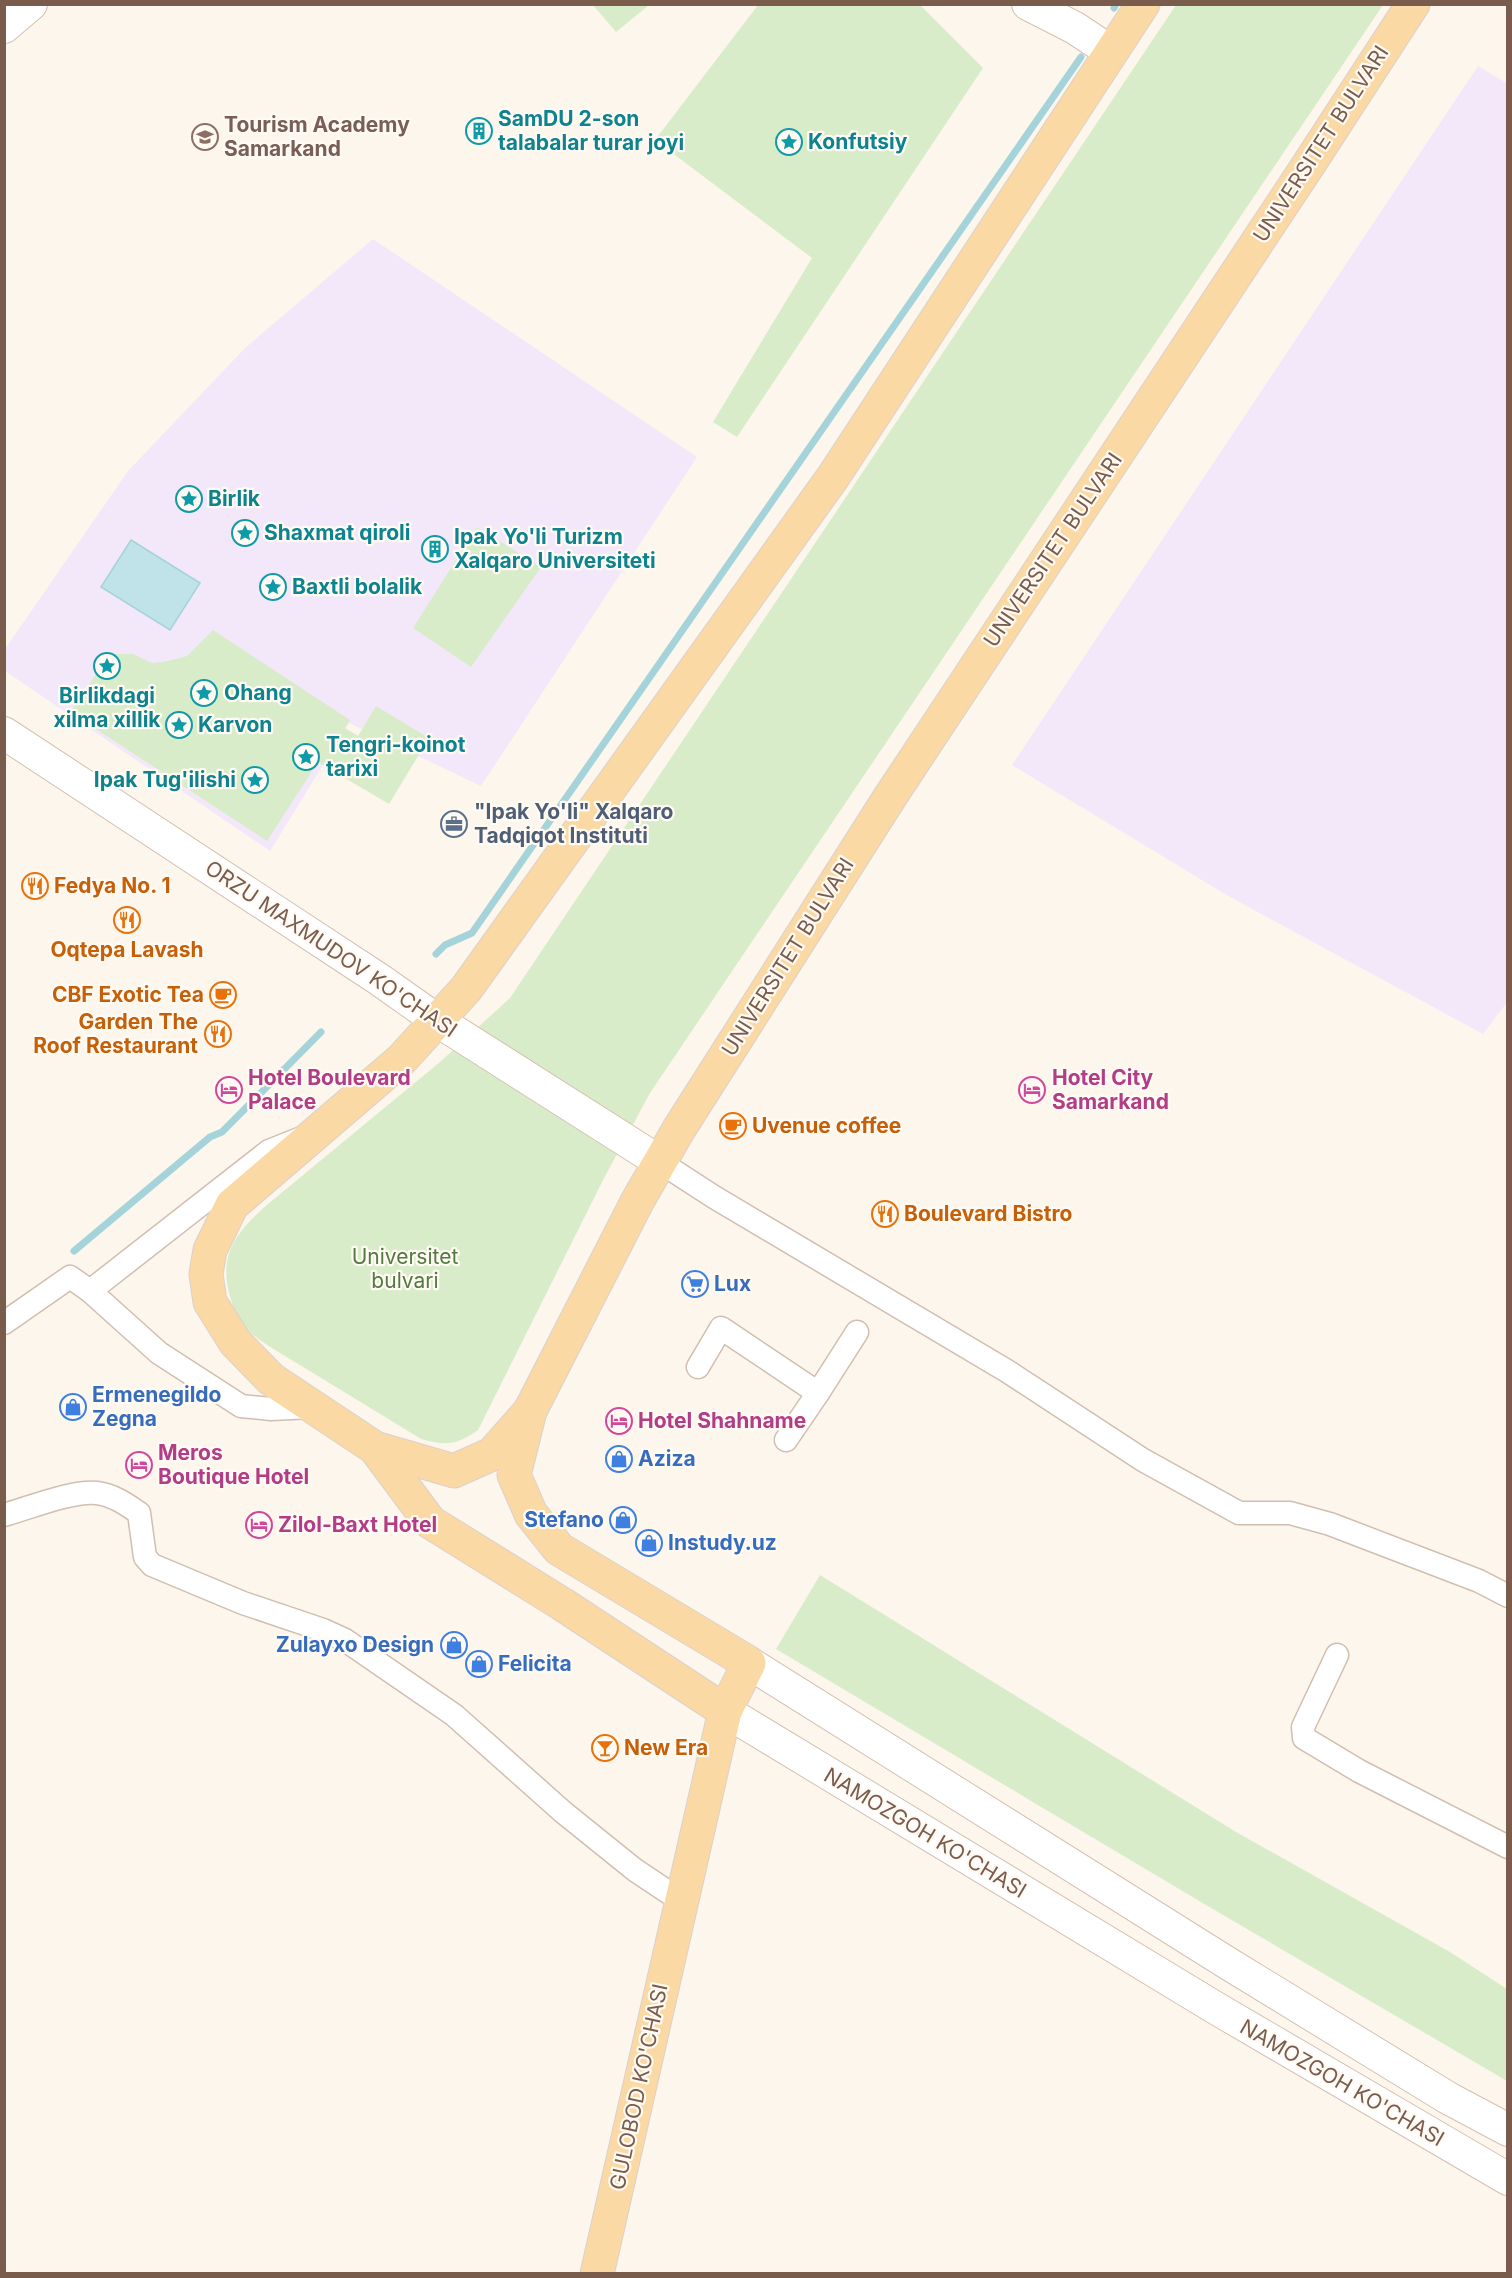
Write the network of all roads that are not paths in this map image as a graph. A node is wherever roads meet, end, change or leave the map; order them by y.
1 (31, 4) edge
2 (1028, 4) edge
3 (1143, 4) edge
4 (1413, 4) edge
5 (4, 27) edge
6 (1111, 52) junction
7 (4, 733) edge
8 (438, 1021) junction
9 (316, 1133) junction
10 (660, 1162) junction
11 (90, 1291) junction
12 (4, 1323) edge
13 (857, 1332) dead end
14 (698, 1367) dead end
15 (818, 1393) junction
16 (312, 1407) junction
17 (530, 1411) junction
18 (786, 1440) dead end
19 (375, 1448) junction
20 (4, 1515) edge
21 (1508, 1596) edge
22 (1337, 1655) dead end
23 (749, 1663) junction
24 (725, 1712) junction
25 (1508, 1847) edge
26 (680, 1900) junction
27 (1246, 1973) junction
28 (1219, 2010) junction
29 (1508, 2130) edge
30 (1508, 2179) edge
31 (597, 2274) edge

1 - 5 main road
2 - 6 main road
3 - 6 main road, UNIVERSITET BULVARI
4 - 10 main road, UNIVERSITET BULVARI
6 - 8 main road, UNIVERSITET BULVARI
7 - 8 main road, ORZU MAXMUDOV KO'CHASI
8 - 9 main road, UNIVERSITET BULVARI
8 - 10 main road, ORZU MAXMUDOV KO'CHASI
9 - 11 street
9 - 16 main road, UNIVERSITET BULVARI
10 - 17 main road, UNIVERSITET BULVARI
10 - 21 street
11 - 12 street
11 - 16 street
13 - 15 street
14 - 15 street
15 - 18 street
16 - 19 main road, UNIVERSITET BULVARI
17 - 19 main road, UNIVERSITET BULVARI
17 - 23 main road, NAMOZGOH KO'CHASI
19 - 24 main road, NAMOZGOH KO'CHASI
20 - 26 street
22 - 25 street
23 - 24 main road, GULOBOD KO'CHASI
23 - 27 main road, NAMOZGOH KO'CHASI
24 - 26 main road, GULOBOD KO'CHASI
24 - 28 main road, NAMOZGOH KO'CHASI
26 - 31 main road, GULOBOD KO'CHASI
27 - 28 main road
27 - 29 main road, NAMOZGOH KO'CHASI
28 - 30 main road, NAMOZGOH KO'CHASI

